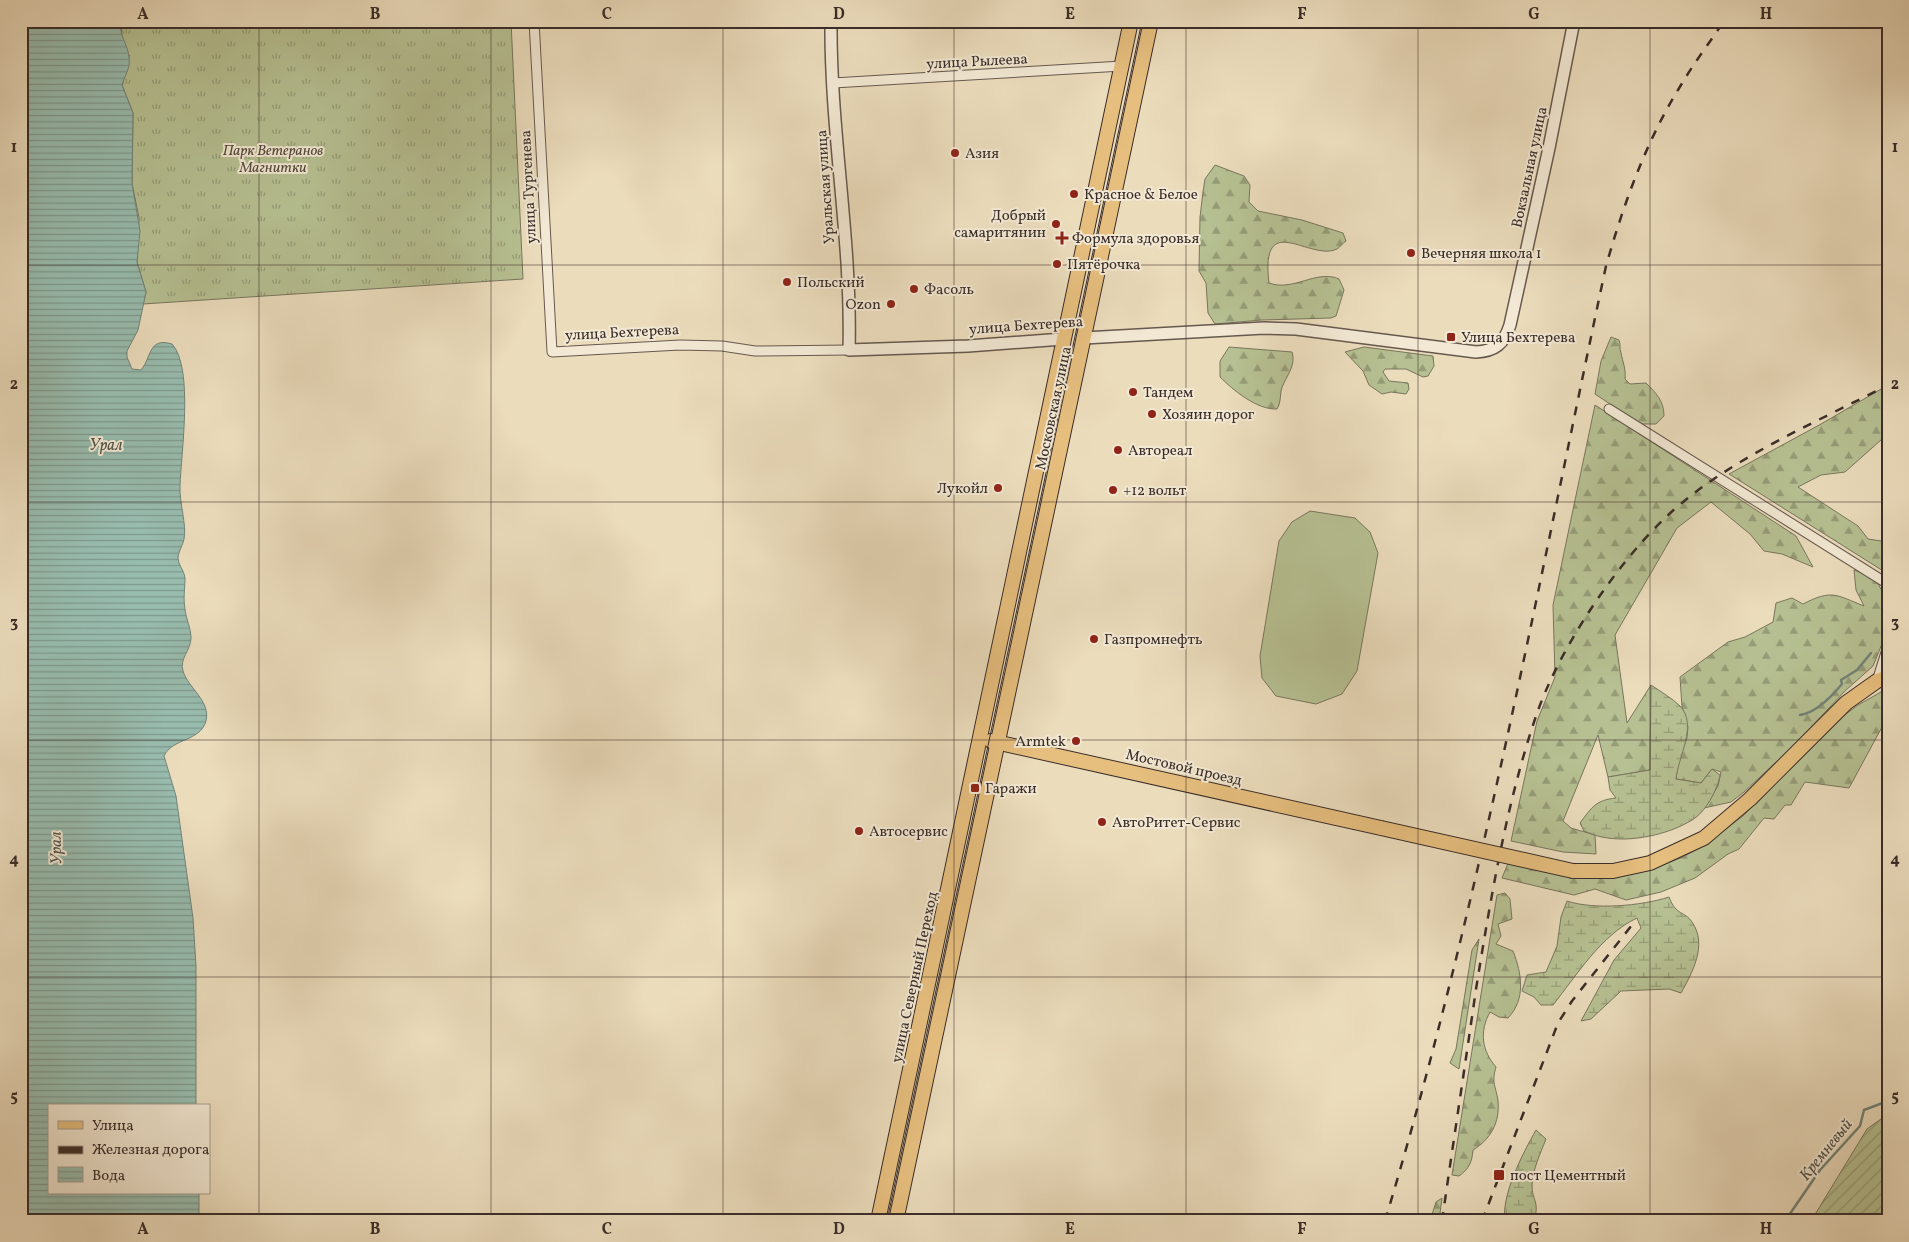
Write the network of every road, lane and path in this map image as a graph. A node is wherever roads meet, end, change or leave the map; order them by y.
1 (534, 21) edge
2 (831, 21) edge
3 (1131, 21) edge
4 (1151, 21) edge
5 (1574, 21) edge
6 (1122, 66) junction
7 (833, 83) junction
8 (1084, 338) junction
9 (1064, 339) junction
10 (1499, 346) joint
11 (849, 350) junction
12 (552, 352) joint
13 (1609, 409) dead end
14 (1886, 584) edge
15 (1888, 646) edge
16 (1882, 679) edge
17 (980, 739) junction
18 (998, 742) junction
19 (878, 1221) edge
20 (896, 1221) edge

1 - 12 street, улица Тургенева
2 - 7 street, Уральская улица
3 - 6 main road, Московская улица
4 - 8 main road, Московская улица
5 - 10 street, Вокзальная улица
6 - 7 street, улица Рылеева
6 - 9 main road, Московская улица
7 - 11 street, Уральская улица
8 - 9 main road, улица Бехтерева
8 - 10 street, улица Бехтерева
8 - 18 main road, Московская улица
9 - 11 street, улица Бехтерева
9 - 17 main road, Московская улица
11 - 12 street, улица Бехтерева
13 - 14 street
15 - 16 street
16 - 18 main road, Мостовой проезд, bridge
17 - 18 main road, Мостовой проезд
17 - 19 main road, улица Северный Переход
18 - 20 main road

